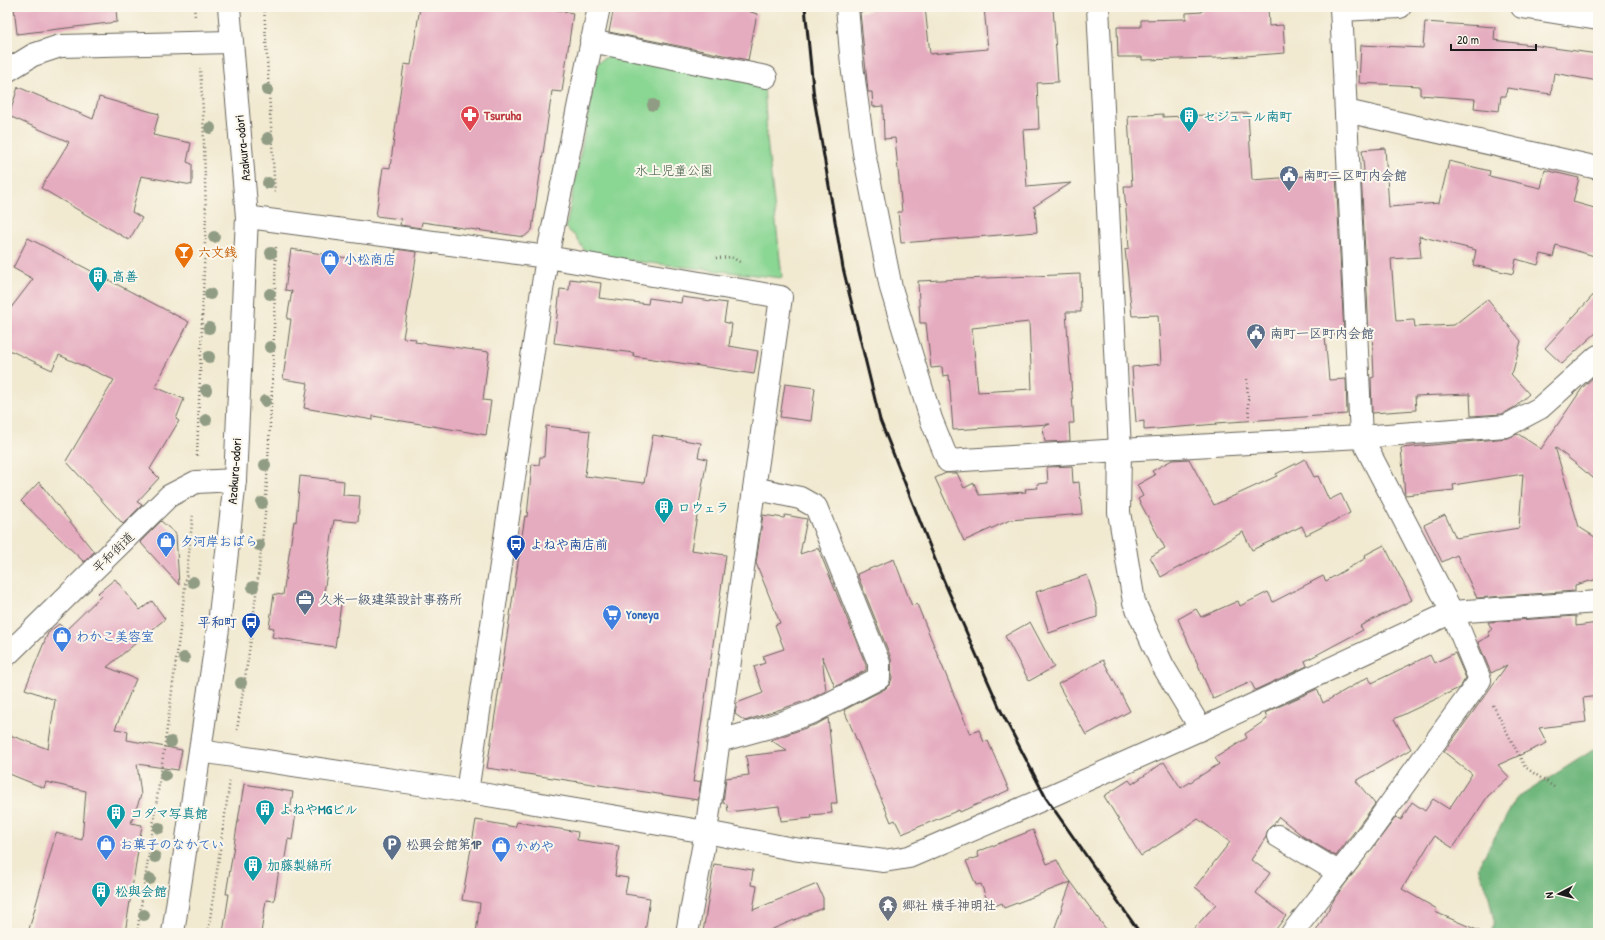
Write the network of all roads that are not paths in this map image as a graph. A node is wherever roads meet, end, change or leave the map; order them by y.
1 (229, 7) edge
2 (599, 7) edge
3 (847, 7) edge
4 (1098, 7) edge
5 (1400, 7) edge
6 (1522, 7) edge
7 (1341, 8) edge
8 (1598, 19) edge
9 (591, 41) junction
10 (231, 42) junction
11 (7, 71) edge
12 (766, 77) dead end
13 (1346, 111) junction
14 (1598, 168) edge
15 (247, 216) junction
16 (547, 257) junction
17 (1598, 356) edge
18 (1361, 437) junction
19 (1120, 450) junction
20 (235, 480) junction
21 (754, 488) junction
22 (1598, 602) edge
23 (1452, 612) junction
24 (7, 655) edge
25 (1201, 730) junction
26 (719, 741) junction
27 (200, 751) junction
28 (467, 792) junction
29 (706, 832) junction
30 (1278, 836) dead end
31 (1338, 872) junction
32 (173, 933) edge
33 (687, 933) edge
34 (1292, 933) edge

1 - 10 street, Azakura-odori
2 - 9 street
3 - 19 street
4 - 19 street
5 - 7 street
6 - 8 street
7 - 13 street
9 - 12 street
9 - 16 street
10 - 11 street
10 - 15 street, Azakura-odori
13 - 14 street
13 - 18 street
15 - 16 street
15 - 20 street, Azakura-odori
16 - 21 street
16 - 28 street
17 - 18 street
18 - 19 street
18 - 23 street
19 - 25 street
20 - 24 street, 平和街道
20 - 27 street, Azakura-odori
21 - 26 street
21 - 26 street
22 - 23 street
23 - 25 street
23 - 31 street
25 - 29 street
26 - 29 street
27 - 28 street
27 - 32 street, Azakura-odori
28 - 29 street
29 - 33 street
30 - 31 street
31 - 34 street

